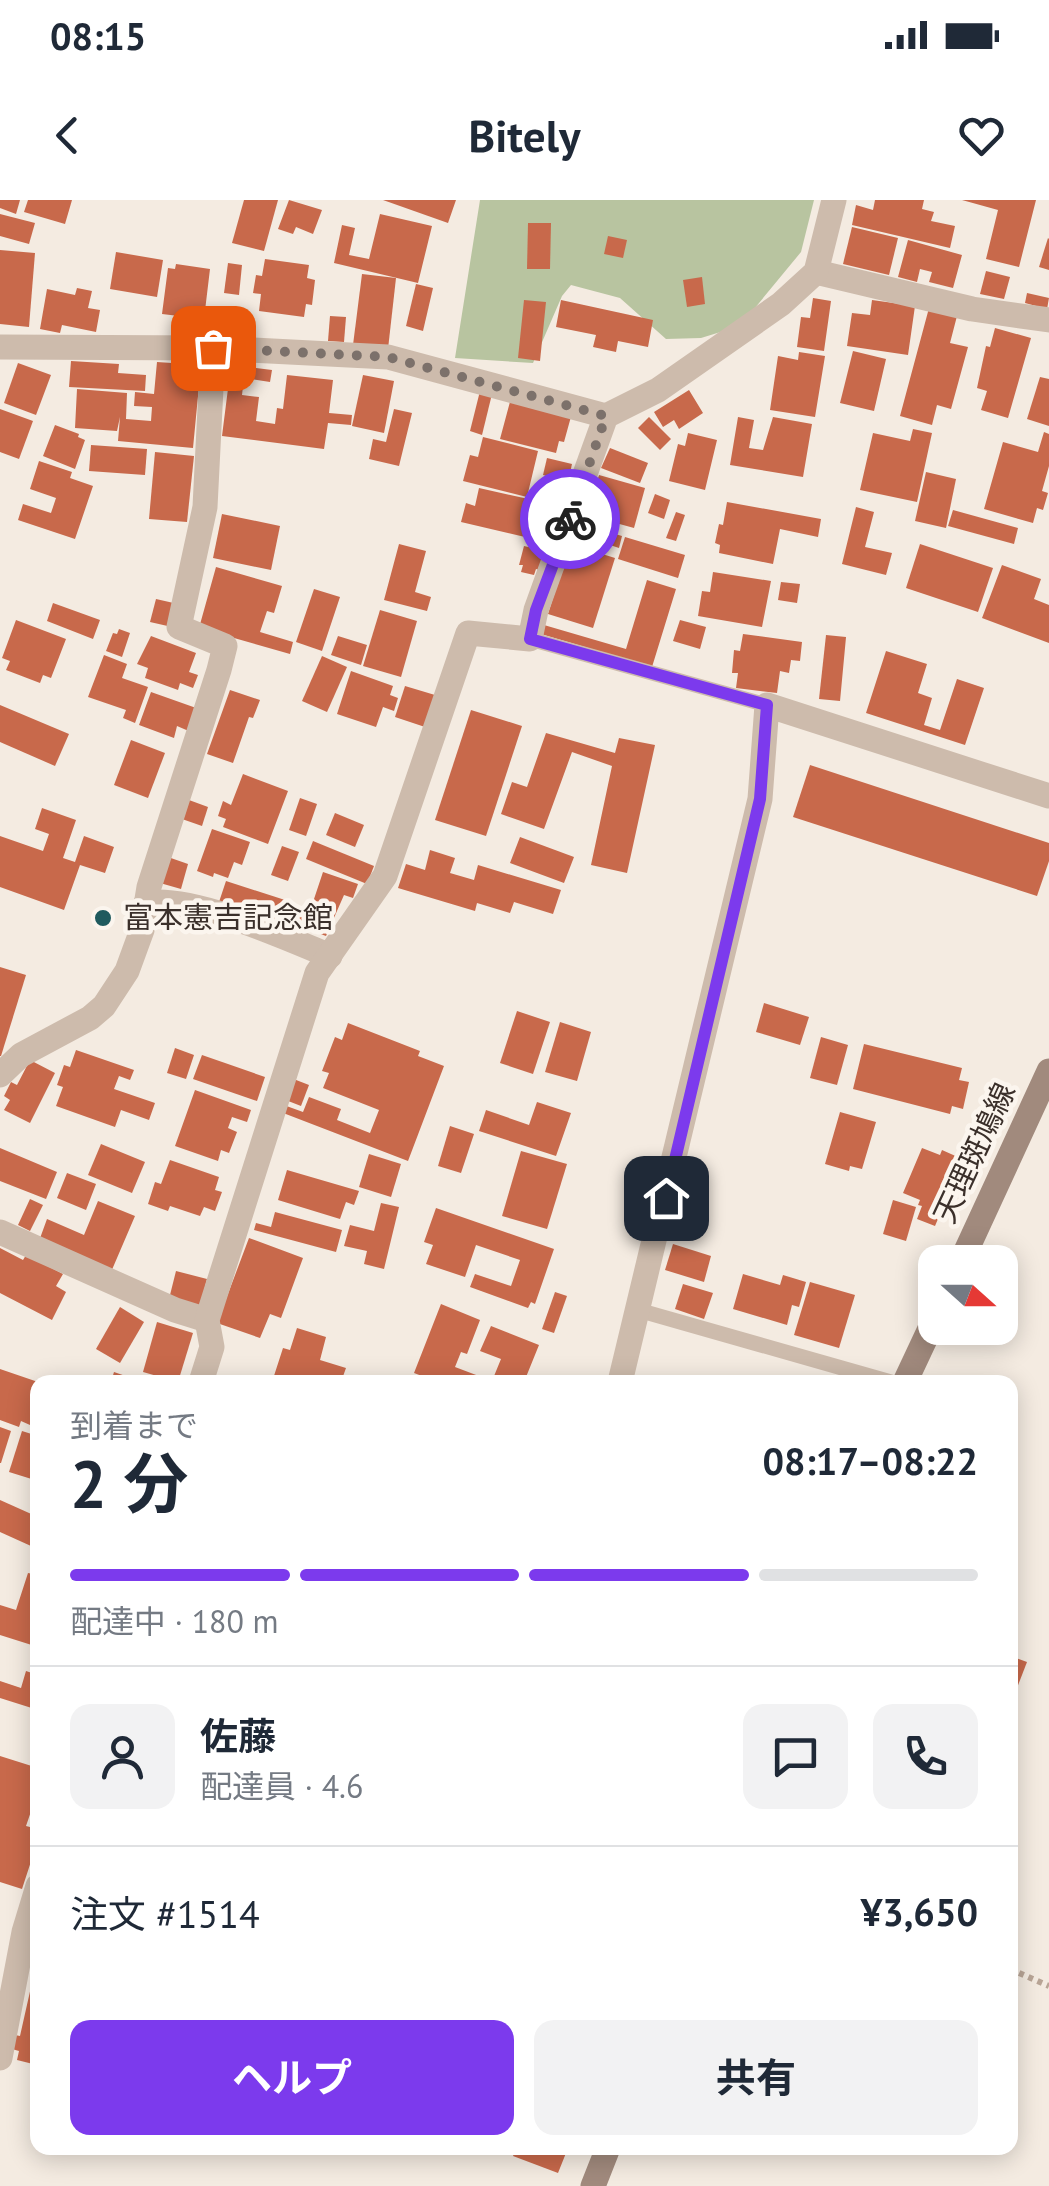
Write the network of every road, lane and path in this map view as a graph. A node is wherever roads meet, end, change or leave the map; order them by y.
1 (834, 200) edge
2 (816, 272) junction
3 (1049, 320) edge
4 (0, 347) edge
5 (213, 348) junction
6 (606, 416) junction
7 (530, 639) junction
8 (767, 705) junction
9 (1049, 796) edge
10 (146, 903) junction
11 (330, 956) junction
12 (1049, 1071) edge
13 (0, 1075) edge
14 (0, 1232) edge
15 (969, 1245) edge
16 (638, 1310) junction
17 (207, 1320) junction
18 (922, 1345) edge
19 (203, 1375) edge
20 (622, 1375) edge
21 (866, 1375) edge
22 (908, 1375) edge
23 (30, 1912) edge
24 (1018, 1973) edge
25 (1049, 1986) edge
26 (0, 2058) edge
27 (605, 2155) edge
28 (593, 2186) edge

1 - 2 street
2 - 3 street
2 - 6 street
4 - 5 street
5 - 6 street
5 - 10 street
6 - 7 street
7 - 8 lane
7 - 11 street
8 - 9 street
8 - 16 street
10 - 11 street
10 - 13 street
11 - 17 street
12 - 15 main road, 天理斑鳩線
14 - 17 street
16 - 20 street
16 - 21 lane
17 - 19 street
18 - 22 main road
23 - 26 street
24 - 25 path
27 - 28 main road

